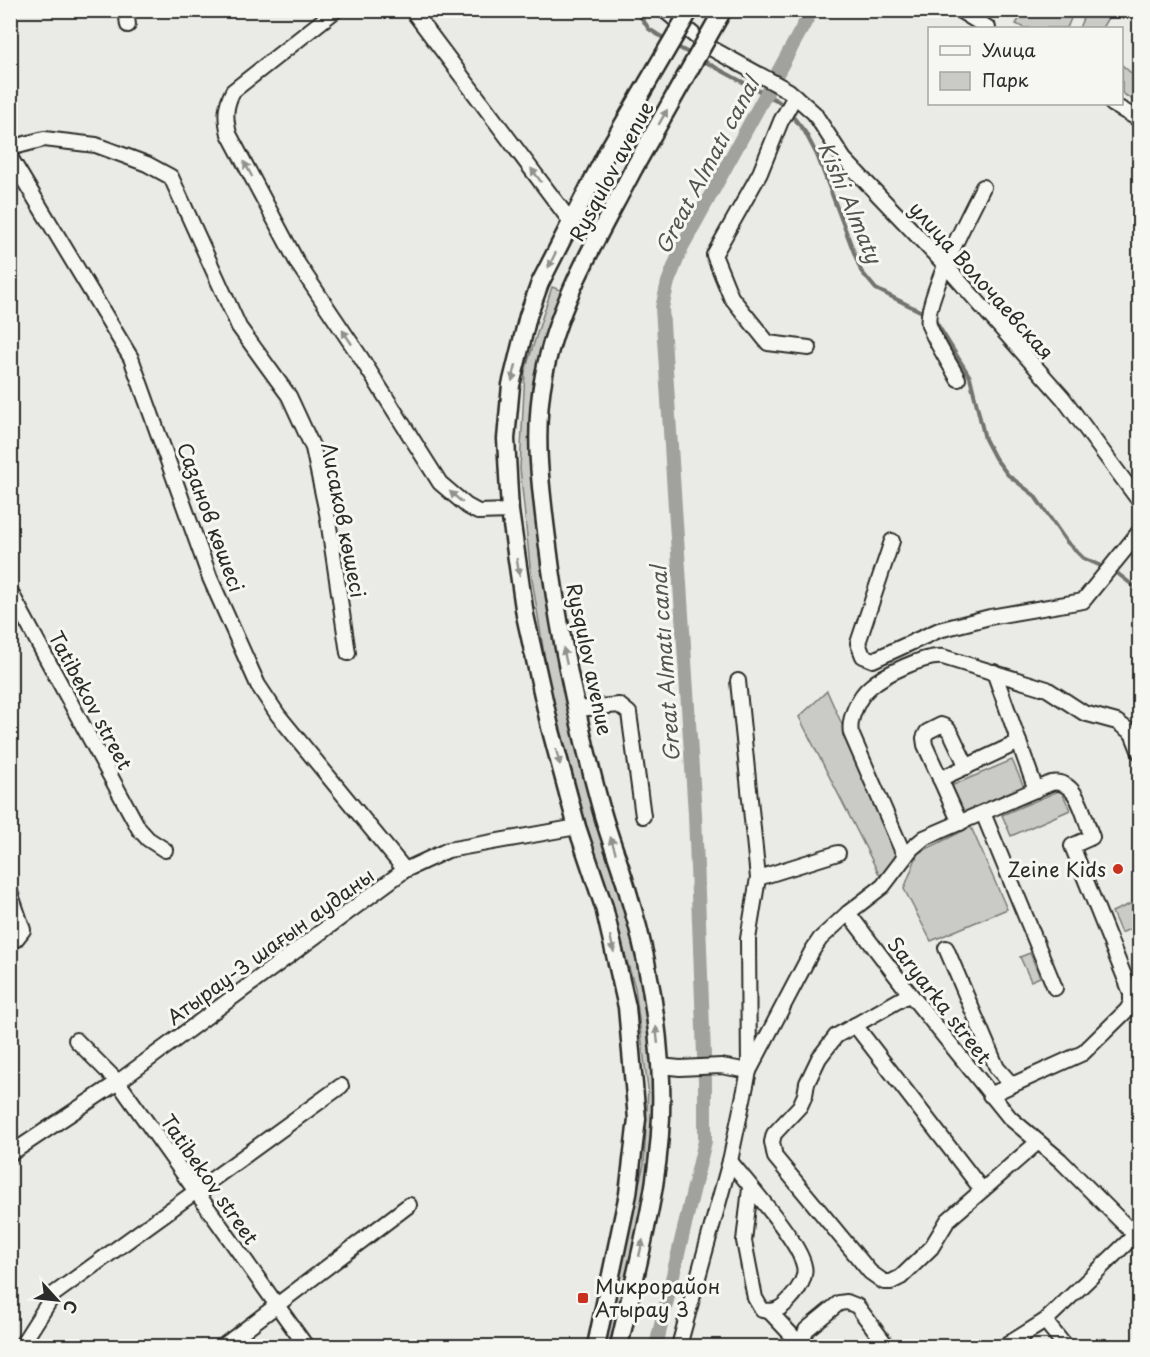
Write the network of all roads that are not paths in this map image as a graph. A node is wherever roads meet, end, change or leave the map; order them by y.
1 (126, 10) edge
2 (336, 10) edge
3 (412, 10) edge
4 (664, 10) edge
5 (690, 10) edge
6 (723, 10) edge
7 (959, 10) edge
8 (128, 25) dead end
9 (986, 27) edge
10 (792, 97) junction
11 (1114, 105) edge
12 (1140, 120) edge
13 (10, 148) edge
14 (10, 157) edge
15 (591, 182) junction
16 (983, 187) dead end
17 (618, 199) junction
18 (571, 222) junction
19 (946, 266) junction
20 (809, 348) dead end
21 (957, 379) dead end
22 (1140, 502) edge
23 (510, 511) junction
24 (1140, 531) edge
25 (892, 541) dead end
26 (10, 591) edge
27 (348, 653) dead end
28 (994, 672) junction
29 (738, 681) dead end
30 (578, 709) junction
31 (1019, 742) junction
32 (1140, 753) edge
33 (967, 767) junction
34 (940, 779) junction
35 (1036, 789) junction
36 (983, 813) junction
37 (643, 816) dead end
38 (960, 823) junction
39 (577, 827) junction
40 (165, 850) dead end
41 (838, 853) dead end
42 (905, 857) junction
43 (405, 870) junction
44 (758, 878) junction
45 (10, 892) edge
46 (848, 913) junction
47 (10, 943) edge
48 (946, 948) dead end
49 (1055, 988) dead end
50 (910, 994) junction
51 (855, 1025) junction
52 (76, 1040) dead end
53 (660, 1066) junction
54 (749, 1071) junction
55 (118, 1083) junction
56 (1012, 1085) junction
57 (341, 1086) dead end
58 (990, 1095) junction
59 (1038, 1142) junction
60 (10, 1154) edge
61 (730, 1161) junction
62 (750, 1188) junction
63 (982, 1190) junction
64 (195, 1192) junction
65 (409, 1204) dead end
66 (1137, 1237) edge
67 (277, 1305) junction
68 (770, 1312) junction
69 (1045, 1321) junction
70 (800, 1345) edge
71 (596, 1346) edge
72 (679, 1346) edge
73 (21, 1347) edge
74 (223, 1347) edge
75 (306, 1347) edge
76 (619, 1347) edge
77 (887, 1347) edge
78 (1005, 1347) edge
79 (1065, 1347) edge

1 - 8 street
23 -> 2 street
18 -> 3 street
4 - 10 street, улица Волочаевская
5 - 15 main road, Rysqulov avenue, bridge
17 -> 6 main road, Rysqulov avenue, bridge
7 - 9 street
10 - 19 street, улица Волочаевская
10 - 20 street
11 - 12 street
13 - 27 street, Лисаков көшесі
14 - 43 street, Сазанов көшесі
15 - 17 main road
15 - 18 main road, Rysqulov avenue
16 - 19 street
30 -> 17 main road, Rysqulov avenue
18 -> 23 main road, Rysqulov avenue
19 - 21 street
19 - 22 street, улица Волочаевская
23 -> 39 main road, Rysqulov avenue
24 - 25 street
26 - 40 street, Tatibekov street
28 - 31 street
28 - 32 street
28 - 42 street
29 - 44 street
30 - 37 street
53 -> 30 main road, Rysqulov avenue
31 - 33 street
31 - 35 street
33 - 34 street
33 - 34 street
34 - 38 street
35 - 36 street
35 - 56 street
36 - 38 street
36 - 49 street
38 - 42 street
39 - 43 street, Атырау-3 шағын ауданы
39 -> 71 main road, Rysqulov avenue
41 - 44 street
42 - 46 street
43 - 55 street, Атырау-3 шағын ауданы
44 - 54 street
45 - 47 street
46 - 50 street, Saryarka street
46 - 54 street
48 - 56 street
50 - 51 street
50 - 58 street, Saryarka street
51 - 63 street
51 - 63 street
52 - 55 street, Tatibekov street
53 - 54 street
76 -> 53 main road, Rysqulov avenue
54 - 61 street
55 - 60 street, Атырау-3 шағын ауданы
55 - 64 street, Tatibekov street
56 - 58 street
57 - 64 street
58 - 59 street, Saryarka street
59 - 63 street
59 - 66 street, Saryarka street
61 - 62 street
61 - 72 street
62 - 68 street
62 - 68 street
64 - 67 street, Tatibekov street
64 - 73 street
65 - 67 street
66 - 69 street
67 - 74 street
67 - 75 street, Tatibekov street
68 - 70 street
69 - 78 street
69 - 79 street
70 - 77 street

